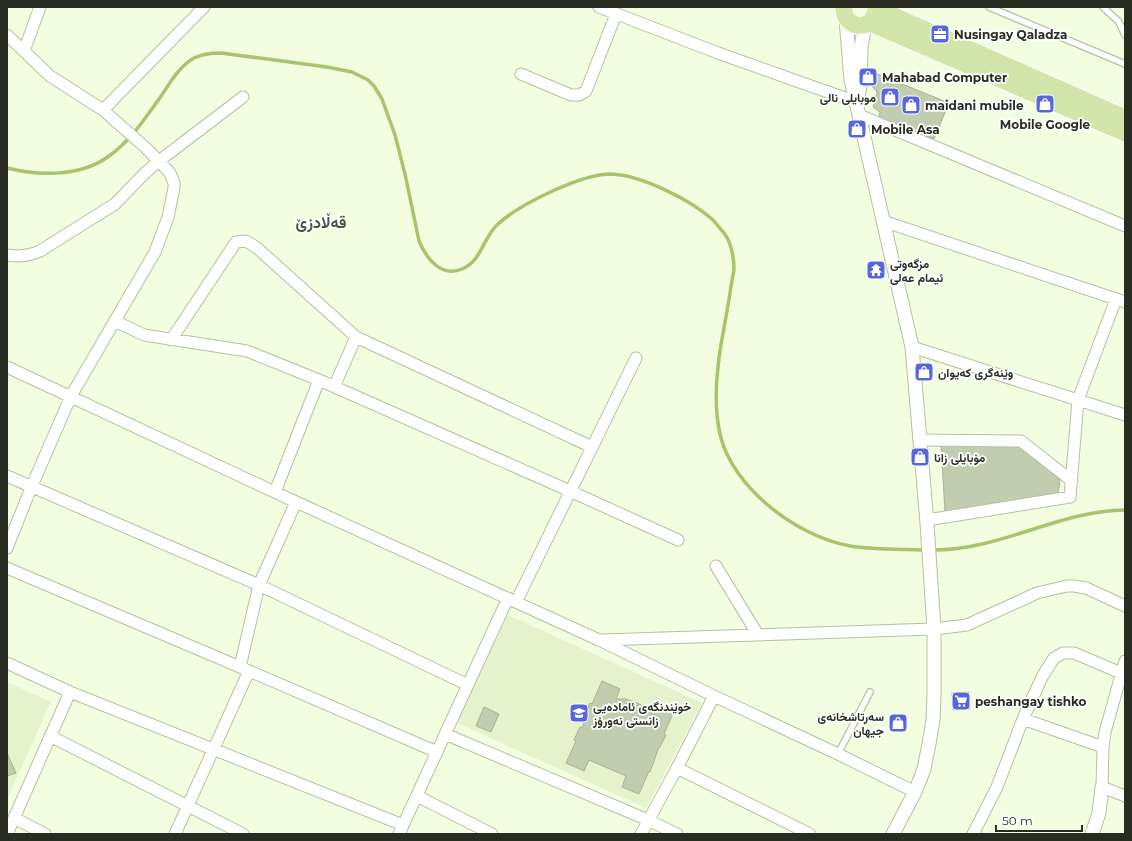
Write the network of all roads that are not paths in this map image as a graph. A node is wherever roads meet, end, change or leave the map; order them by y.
1 (40, 7) edge
2 (204, 7) edge
3 (599, 7) edge
4 (989, 7) edge
5 (1103, 7) edge
6 (842, 11) edge
7 (616, 14) junction
8 (871, 16) edge
9 (1125, 33) edge
10 (7, 35) edge
11 (24, 51) junction
12 (1125, 64) edge
13 (521, 74) dead end
14 (243, 97) dead end
15 (858, 108) junction
16 (103, 110) junction
17 (1125, 118) edge
18 (1125, 133) edge
19 (159, 161) junction
20 (883, 221) junction
21 (1125, 226) edge
22 (7, 255) edge
23 (1120, 300) edge
24 (116, 321) junction
25 (356, 337) junction
26 (171, 340) junction
27 (912, 347) junction
28 (636, 358) dead end
29 (7, 367) edge
30 (319, 380) junction
31 (334, 387) junction
32 (71, 396) junction
33 (1078, 400) junction
34 (1125, 415) edge
35 (920, 440) junction
36 (592, 447) junction
37 (7, 476) edge
38 (1072, 481) junction
39 (32, 488) junction
40 (570, 491) junction
41 (275, 492) junction
42 (296, 502) junction
43 (927, 522) junction
44 (678, 540) dead end
45 (7, 548) edge
46 (716, 566) dead end
47 (7, 568) edge
48 (259, 585) junction
49 (512, 600) junction
50 (1125, 606) edge
51 (934, 629) junction
52 (758, 635) junction
53 (599, 640) junction
54 (1125, 661) edge
55 (7, 663) edge
56 (244, 669) junction
57 (1121, 674) junction
58 (468, 685) junction
59 (70, 692) junction
60 (870, 692) dead end
61 (714, 696) junction
62 (1023, 719) junction
63 (445, 734) junction
64 (50, 736) junction
65 (1103, 747) junction
66 (214, 750) junction
67 (437, 752) junction
68 (838, 754) junction
69 (677, 768) junction
70 (1102, 787) junction
71 (915, 792) junction
72 (417, 796) junction
73 (1125, 796) edge
74 (189, 806) junction
75 (14, 818) junction
76 (648, 820) junction
77 (401, 829) edge
78 (7, 834) edge
79 (45, 834) edge
80 (175, 834) edge
81 (243, 834) edge
82 (492, 834) edge
83 (641, 834) edge
84 (677, 834) edge
85 (810, 834) edge
86 (893, 834) edge
87 (973, 834) edge
88 (1092, 834) edge

1 - 11 street
2 - 16 street
3 - 7 street
4 - 12 lane
5 - 9 lane
6 - 8 main road
6 - 15 street
7 - 13 street
7 - 15 street
8 - 15 street
8 - 17 main road
8 - 18 main road
10 - 11 street
11 - 16 street
14 - 19 street
15 - 20 street
15 - 21 street
16 - 19 street
19 - 22 street
19 - 24 street
20 - 23 street
20 - 27 street
23 - 33 street
24 - 26 street
24 - 32 street
25 - 26 street
25 - 31 street
25 - 36 street
26 - 30 street
27 - 33 street
27 - 35 street
28 - 36 street
29 - 32 street
30 - 31 street
30 - 41 street
31 - 40 street
32 - 39 street
32 - 41 street
33 - 34 street
33 - 38 street
35 - 38 street
35 - 43 street
36 - 40 street
37 - 39 street
38 - 43 street
39 - 45 street
39 - 48 street
40 - 44 street
40 - 49 street
41 - 42 street
42 - 48 street
42 - 49 street
43 - 51 street
46 - 52 street
47 - 56 street
48 - 56 street
48 - 58 street
49 - 53 street
49 - 58 street
50 - 51 street
51 - 52 street
51 - 71 street
52 - 53 street
53 - 61 street
54 - 57 street
55 - 59 street
56 - 66 street
56 - 67 street
57 - 62 street
57 - 65 street
58 - 63 street
59 - 64 street
59 - 66 street
60 - 68 lane
61 - 68 street
61 - 69 street
62 - 65 street
62 - 87 street
63 - 67 street
63 - 76 street
64 - 74 street
64 - 75 street
65 - 70 street
66 - 74 street
66 - 77 street
67 - 72 street
68 - 71 street
69 - 76 street
69 - 85 street
70 - 73 street
70 - 88 street
71 - 86 street
72 - 77 street
72 - 82 street
74 - 80 street
74 - 81 street
75 - 78 street
75 - 79 street
76 - 83 street
76 - 84 street

